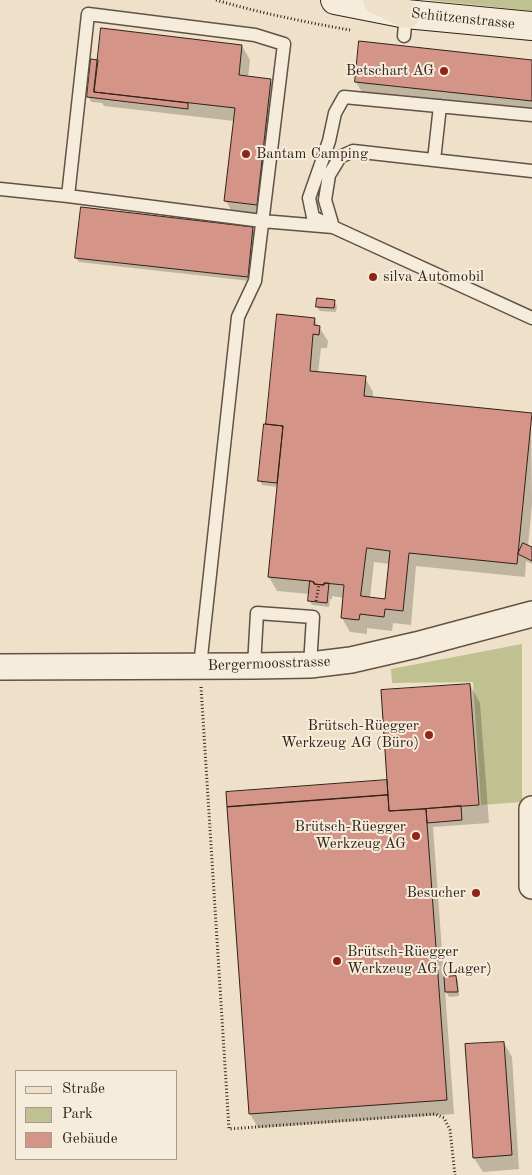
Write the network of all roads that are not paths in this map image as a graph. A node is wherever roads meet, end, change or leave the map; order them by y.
1 (335, 0) edge
2 (377, 0) edge
3 (405, 25) junction
4 (532, 26) edge
5 (440, 106) junction
6 (532, 116) edge
7 (434, 160) junction
8 (532, 171) edge
9 (0, 189) edge
10 (68, 196) junction
11 (262, 221) junction
12 (333, 227) junction
13 (532, 318) edge
14 (532, 614) edge
15 (310, 665) junction
16 (200, 666) junction
17 (254, 666) junction
18 (0, 667) edge
19 (532, 809) edge
20 (532, 886) edge

1 - 3 main road, Schützenstrasse
2 - 3 main road
3 - 4 main road, Schützenstrasse
5 - 6 lane
5 - 7 lane
5 - 12 lane
7 - 8 lane
7 - 12 lane
9 - 10 lane
10 - 11 lane
10 - 11 lane
11 - 12 lane
11 - 16 lane
12 - 13 lane
14 - 15 street, Bergermoosstrasse
15 - 17 street, Bergermoosstrasse
15 - 17 lane
16 - 17 street, Bergermoosstrasse
16 - 18 street, Bergermoosstrasse
19 - 20 street

